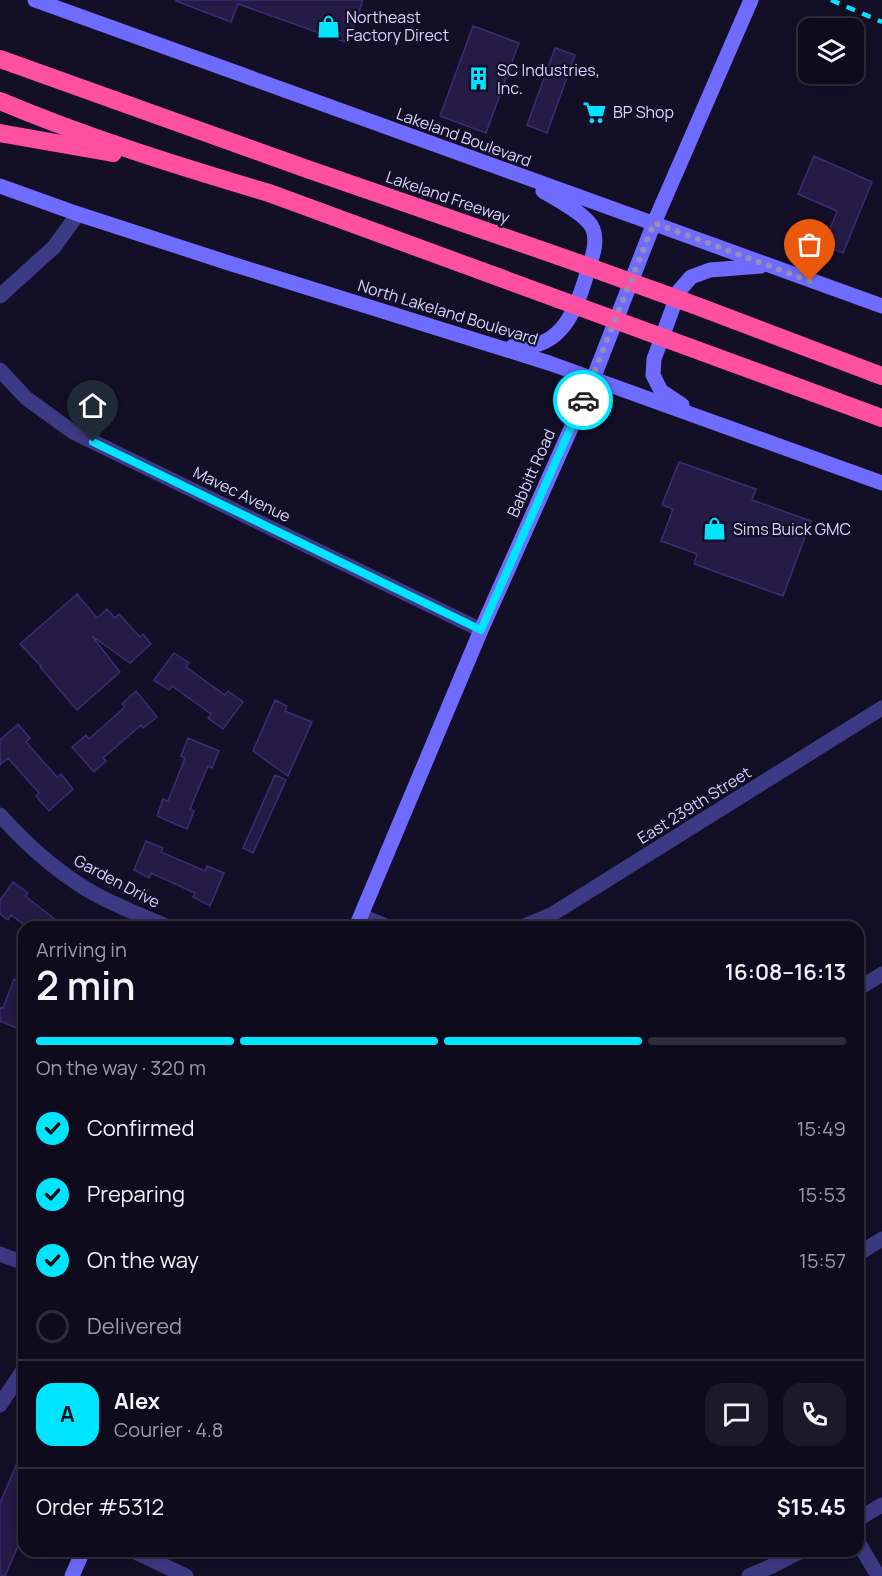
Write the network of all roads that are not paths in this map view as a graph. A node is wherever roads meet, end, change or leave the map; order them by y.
1 (35, 0) edge
2 (751, 0) edge
3 (0, 49) edge
4 (0, 59) edge
5 (0, 101) edge
6 (131, 105) junction
7 (0, 133) edge
8 (170, 164) junction
9 (519, 176) junction
10 (0, 186) edge
11 (78, 214) junction
12 (654, 223) junction
13 (767, 265) junction
14 (0, 296) edge
15 (882, 306) edge
16 (483, 342) junction
17 (0, 370) edge
18 (882, 376) edge
19 (593, 380) junction
20 (700, 418) junction
21 (882, 418) edge
22 (882, 483) edge
23 (481, 630) junction
24 (882, 708) edge
25 (0, 815) edge
26 (154, 921) edge
27 (358, 921) edge
28 (536, 921) edge
29 (882, 974) edge
30 (864, 985) edge
31 (882, 1239) edge
32 (864, 1250) edge
33 (0, 1254) edge
34 (18, 1261) edge
35 (18, 1378) edge
36 (0, 1405) edge
37 (882, 1504) edge
38 (864, 1515) edge
39 (864, 1552) edge
40 (80, 1557) edge
41 (146, 1557) edge
42 (789, 1557) edge
43 (72, 1576) edge
44 (186, 1576) edge
45 (749, 1576) edge
46 (878, 1576) edge

1 - 9 street, Lakeland Boulevard
2 - 12 street, Babbitt Road
3 - 6 highway
4 - 6 highway, Lakeland Freeway
5 - 8 highway
6 - 18 highway, Lakeland Freeway
7 - 8 highway
8 - 21 highway
9 - 12 street, Lakeland Boulevard
9 - 16 street
10 - 11 street, North Lakeland Boulevard
11 - 14 street
11 - 16 street, North Lakeland Boulevard
12 - 13 street, Lakeland Boulevard
12 - 19 street, Babbitt Road
13 - 15 street, Lakeland Boulevard
13 - 20 street
16 - 19 street, North Lakeland Boulevard
17 - 23 street, Mavec Avenue
19 - 20 street, North Lakeland Boulevard
19 - 23 street, Babbitt Road
20 - 22 street, North Lakeland Boulevard
23 - 27 street, Babbitt Road
24 - 28 street, East 239th Street
25 - 26 street, Garden Drive
29 - 30 street
31 - 32 street
33 - 34 street
35 - 36 street
37 - 38 street
39 - 46 street
40 - 43 street
41 - 44 street
42 - 45 street

